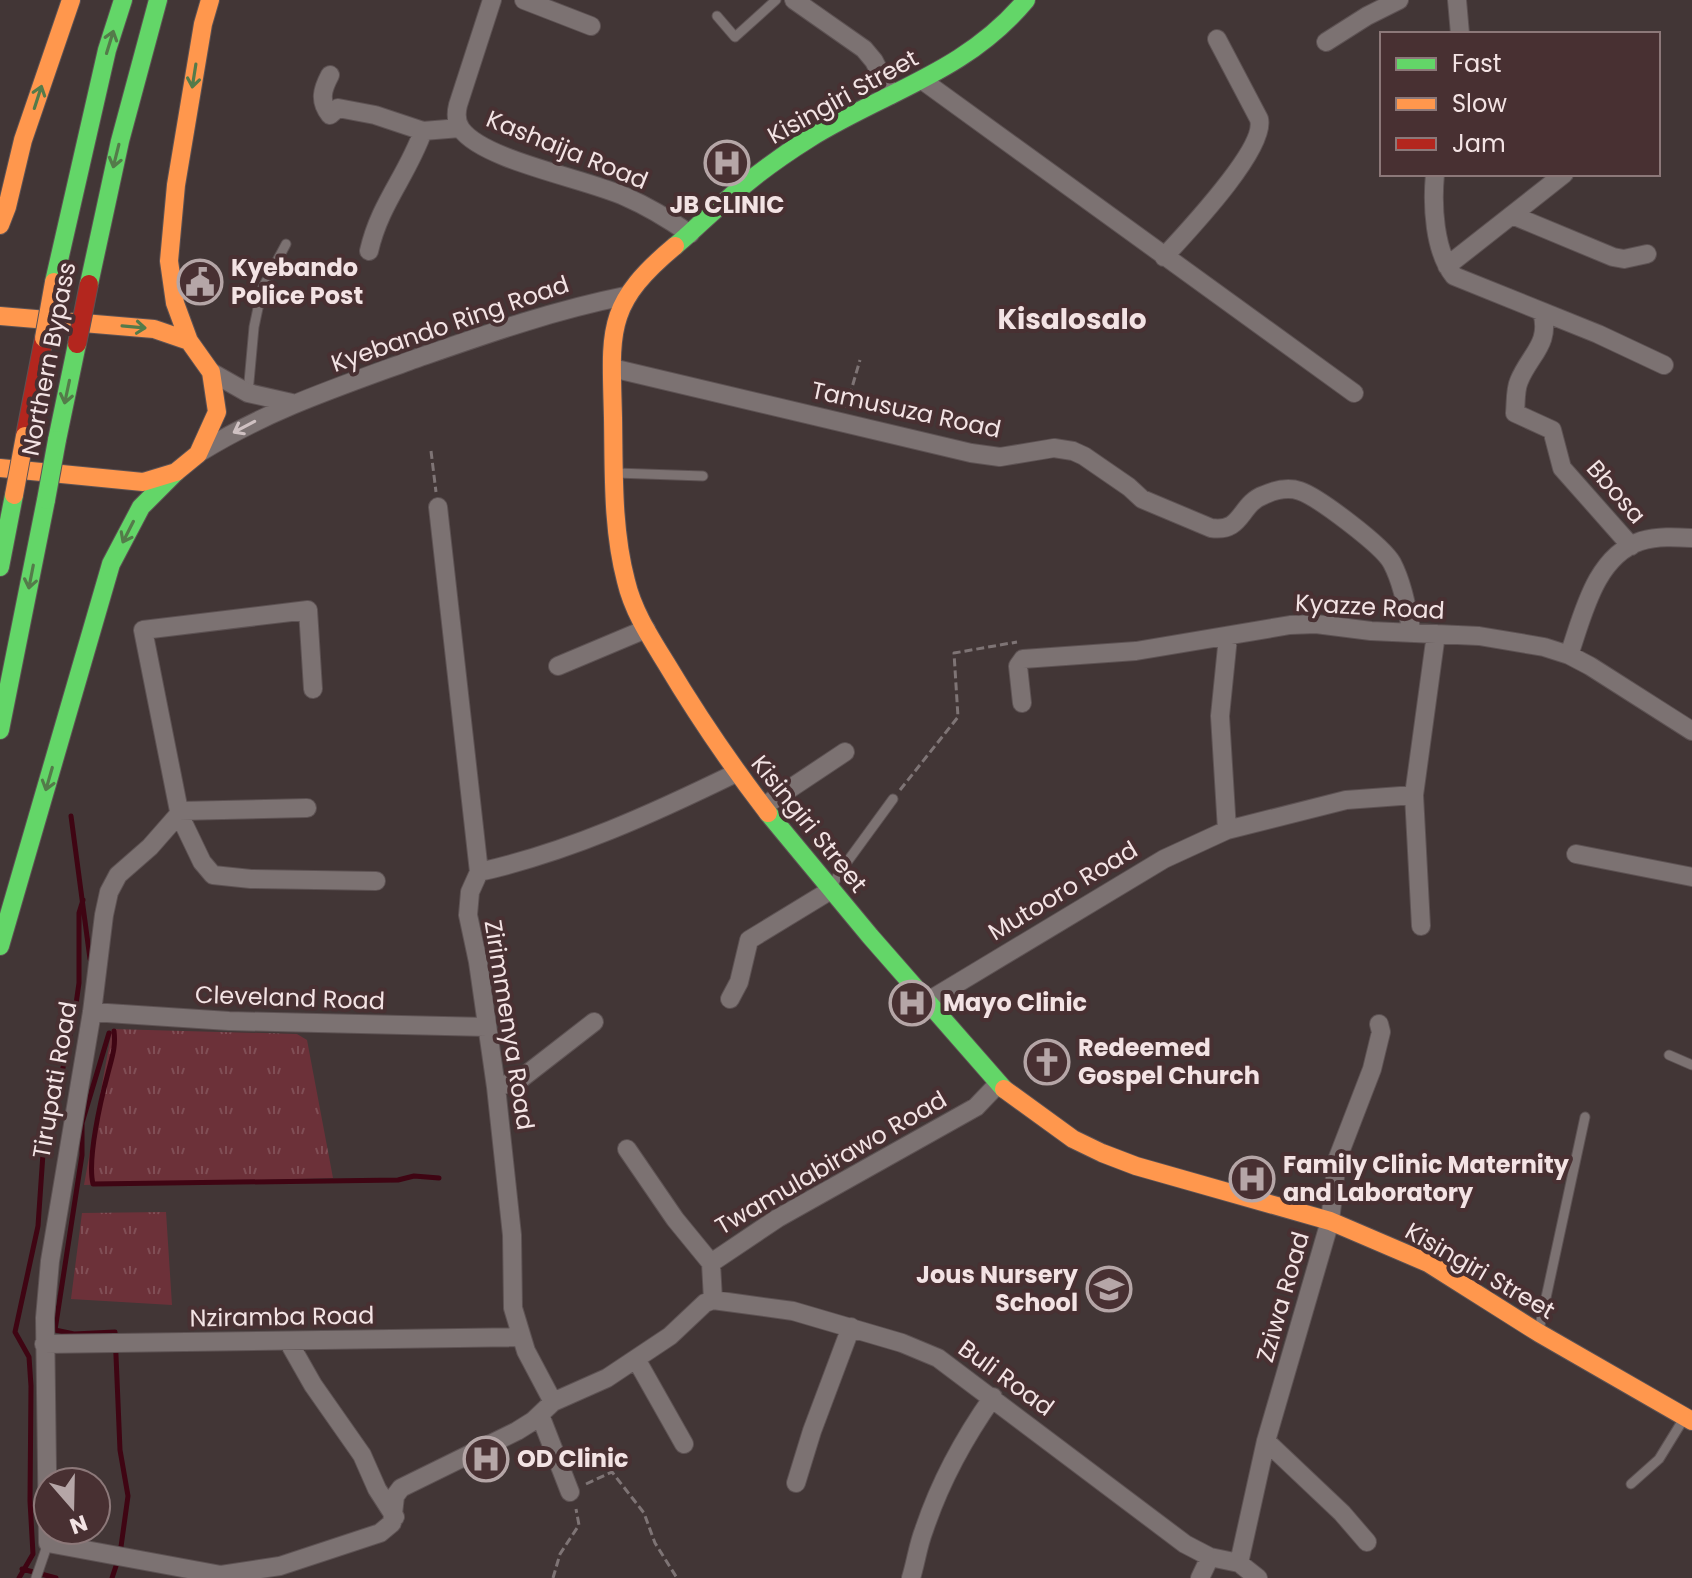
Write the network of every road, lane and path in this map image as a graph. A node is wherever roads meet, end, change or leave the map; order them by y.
1 (71, 0) edge
2 (123, 0) edge
3 (158, 0) edge
4 (210, 0) edge
5 (492, 0) edge
6 (524, 0) edge
7 (776, 0) edge
8 (794, 0) edge
9 (1026, 0) edge
10 (1399, 0) edge
11 (1457, 0) edge
12 (717, 16) dead end
13 (591, 26) dead end
14 (1460, 32) edge
15 (1217, 39) dead end
16 (1326, 42) dead end
17 (330, 75) dead end
18 (922, 80) junction
19 (891, 95) junction
20 (460, 128) junction
21 (423, 131) junction
22 (23, 140) junction
23 (1435, 176) edge
24 (1561, 176) edge
25 (0, 184) edge
26 (1512, 215) junction
27 (0, 225) edge
28 (690, 234) junction
29 (286, 244) dead end
30 (369, 251) dead end
31 (1647, 254) dead end
32 (1164, 257) junction
33 (1447, 266) junction
34 (625, 296) junction
35 (1542, 312) junction
36 (0, 316) edge
37 (189, 341) junction
38 (860, 360) dead end
39 (1664, 365) dead end
40 (612, 368) junction
41 (211, 372) junction
42 (248, 393) junction
43 (1354, 393) dead end
44 (292, 403) junction
45 (842, 423) junction
46 (431, 451) dead end
47 (198, 454) junction
48 (0, 468) edge
49 (176, 472) junction
50 (613, 473) junction
51 (703, 476) dead end
52 (438, 507) joint
53 (1692, 538) edge
54 (1631, 546) junction
55 (0, 567) edge
56 (646, 629) junction
57 (1412, 633) junction
58 (1436, 634) junction
59 (1228, 637) junction
60 (1569, 655) junction
61 (1021, 660) junction
62 (558, 666) dead end
63 (313, 689) dead end
64 (1022, 703) dead end
65 (0, 730) edge
66 (1692, 731) edge
67 (845, 752) dead end
68 (736, 773) junction
69 (1414, 795) junction
70 (893, 799) joint
71 (764, 806) junction
72 (307, 808) dead end
73 (179, 812) junction
74 (1227, 830) junction
75 (1576, 854) dead end
76 (479, 872) junction
77 (1692, 877) edge
78 (376, 881) dead end
79 (831, 890) junction
80 (1421, 926) dead end
81 (0, 946) edge
82 (730, 999) dead end
83 (928, 1001) junction
84 (92, 1012) junction
85 (594, 1022) dead end
86 (1379, 1024) dead end
87 (487, 1027) junction
88 (1669, 1055) dead end
89 (1692, 1065) edge
90 (998, 1084) junction
91 (496, 1087) junction
92 (1585, 1117) dead end
93 (627, 1149) dead end
94 (1330, 1221) junction
95 (711, 1263) junction
96 (713, 1300) junction
97 (851, 1327) junction
98 (1539, 1333) junction
99 (521, 1337) junction
100 (288, 1341) junction
101 (44, 1344) junction
102 (636, 1359) junction
103 (993, 1397) junction
104 (546, 1409) junction
105 (1689, 1419) edge
106 (1266, 1441) junction
107 (684, 1444) dead end
108 (45, 1466) edge
109 (796, 1483) dead end
110 (1631, 1484) dead end
111 (570, 1492) junction
112 (395, 1517) junction
113 (1367, 1542) dead end
114 (47, 1546) edge
115 (64, 1546) edge
116 (1210, 1557) junction
117 (1239, 1563) junction
118 (36, 1578) edge
119 (553, 1578) edge
120 (677, 1578) edge
121 (911, 1578) edge
122 (1200, 1578) edge
123 (1258, 1578) edge

22 -> 1 main road
55 -> 2 main road, Northern Bypass, bridge
3 -> 65 main road, Northern Bypass, bridge
4 -> 37 main road
5 - 20 street, Kashaija Road
6 - 13 street
7 - 12 lane
8 - 19 street
9 - 18 main road, Kisingiri Street
10 - 16 street
11 - 14 street
15 - 32 street
17 - 21 street
18 - 19 main road, Kisingiri Street
18 - 32 street
19 - 28 main road, Kisingiri Street
20 - 21 street
20 - 28 street, Kashaija Road
21 - 30 street
22 - 25 main road
22 - 27 main road
23 - 33 street
24 - 26 street
26 - 31 street
26 - 33 street
28 - 34 main road, Kisingiri Street
29 - 42 lane
32 - 43 street
33 - 35 street
34 - 40 main road, Kisingiri Street
34 - 44 street, Kyebando Ring Road
35 - 39 street
35 - 54 street, Bbosa
36 -> 37 main road
37 - 41 main road
38 - 45 path
40 - 45 street, Tamusuza Road
40 - 50 main road, Kisingiri Street
41 - 42 street
41 - 47 main road
42 - 44 street
44 -> 47 street, Kyebando Ring Road
45 - 57 street, Tamusuza Road
46 - 52 path
47 - 49 main road
48 - 49 main road
49 -> 81 main road
50 - 51 lane
50 - 56 main road, Kisingiri Street
52 - 76 street, Zirimmenya Road
53 - 54 street
54 - 60 street
56 - 62 street
56 - 68 main road, Kisingiri Street
57 - 58 street, Kyazze Road
57 - 59 street, Kyazze Road
58 - 60 street, Kyazze Road
58 - 69 street
59 - 61 street, Kyazze Road
59 - 74 street
60 - 66 street, Kyazze Road
61 - 64 street
61 - 70 path
63 - 73 street
67 - 71 street
68 - 71 main road, Kisingiri Street
68 - 76 street
69 - 74 street, Mutooro Road
69 - 80 street
70 - 79 lane
71 - 79 main road, Kisingiri Street
72 - 73 street
73 - 78 street
73 - 84 street, Tirupati Road
74 - 83 street, Mutooro Road
75 - 77 street
76 - 87 street, Zirimmenya Road
79 - 82 street
79 - 83 main road, Kisingiri Street
83 - 90 main road, Kisingiri Street
84 - 87 street, Cleveland Road
84 - 101 street, Tirupati Road
85 - 91 street
86 - 94 street, Zziwa Road
87 - 91 street, Zirimmenya Road
88 - 89 lane
90 - 94 main road, Kisingiri Street
90 - 95 street, Twamulabirawo Road
91 - 99 street, Zirimmenya Road
92 - 98 lane
93 - 95 street
94 - 98 main road, Kisingiri Street
94 - 106 street, Zziwa Road
95 - 96 street, Twamulabirawo Road
96 - 97 street, Buli Road
96 - 102 street
97 - 103 street, Buli Road
97 - 109 street
98 - 105 main road, Kisingiri Street
99 - 100 street, Nziramba Road
99 - 104 street, Zirimmenya Road
100 - 101 street, Nziramba Road
100 - 112 street
101 - 108 street, Tirupati Road
102 - 104 street
102 - 107 street
103 - 116 street, Buli Road
103 - 121 street
104 - 111 street, Zirimmenya Road
104 - 112 street
105 - 110 lane
106 - 113 street
106 - 117 street, Zziwa Road
111 - 119 path
111 - 120 path
112 - 115 street
114 - 118 lane
116 - 117 street, Buli Road
116 - 122 street
117 - 123 street

